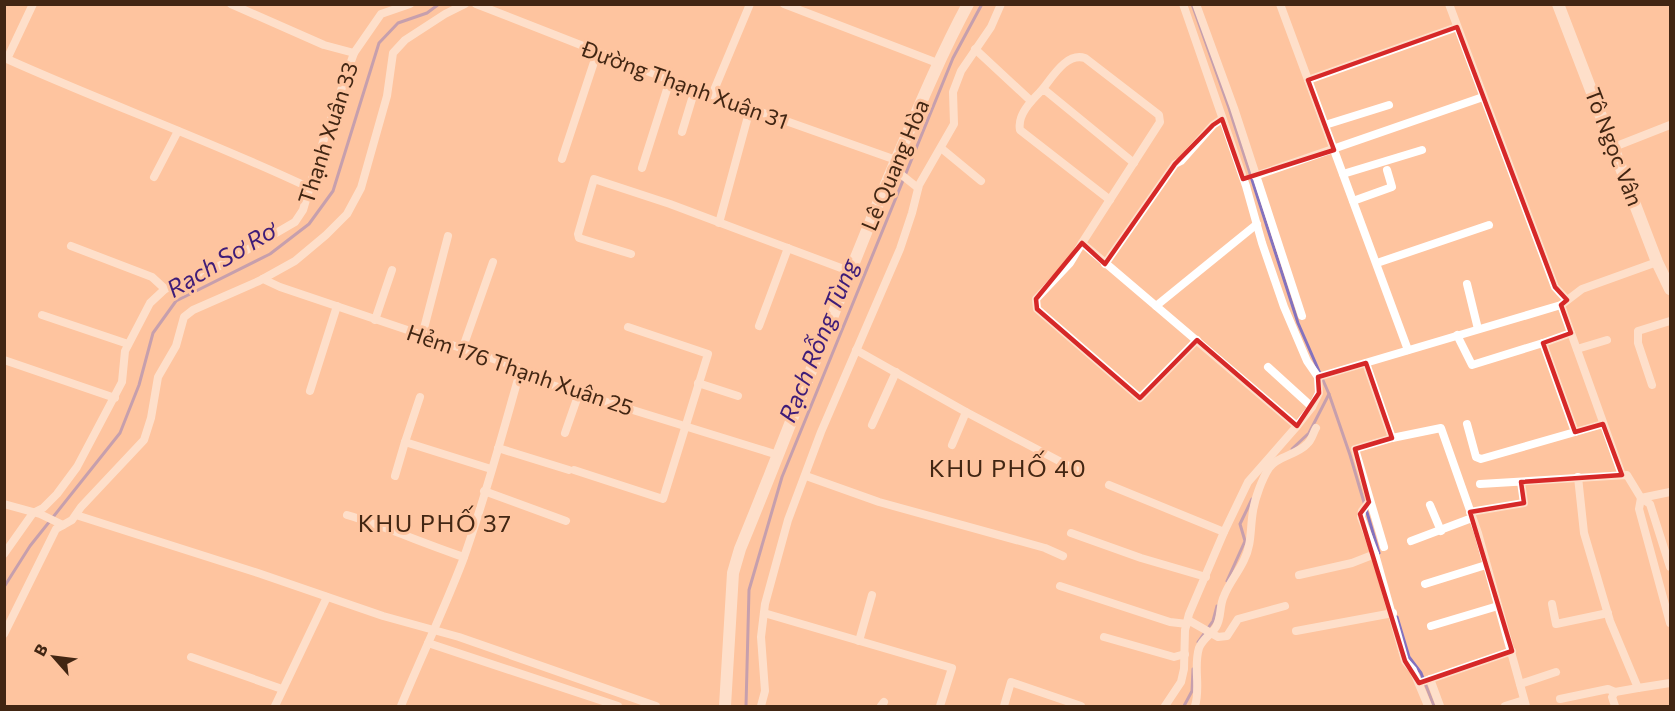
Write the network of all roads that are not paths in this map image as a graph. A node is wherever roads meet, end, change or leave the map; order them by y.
1 (33, 4) edge
2 (231, 4) edge
3 (410, 4) edge
4 (465, 4) edge
5 (476, 4) edge
6 (750, 4) edge
7 (784, 4) edge
8 (968, 4) edge
9 (1001, 4) edge
10 (1183, 4) edge
11 (1196, 4) edge
12 (1280, 4) edge
13 (1449, 4) edge
14 (1558, 4) edge
15 (1457, 27) junction
16 (975, 49) junction
17 (354, 53) junction
18 (597, 53) junction
19 (939, 64) junction
20 (670, 80) junction
21 (1308, 80) junction
22 (695, 89) junction
23 (1041, 91) junction
24 (712, 95) junction
25 (1483, 97) junction
26 (1031, 101) junction
27 (1389, 105) dead end
28 (750, 109) junction
29 (1222, 119) junction
30 (1325, 125) junction
31 (1671, 125) edge
32 (178, 131) junction
33 (682, 132) dead end
34 (1614, 147) junction
35 (941, 148) junction
36 (1334, 150) junction
37 (1422, 150) dead end
38 (562, 159) dead end
39 (1134, 162) junction
40 (896, 167) junction
41 (642, 168) dead end
42 (1387, 170) dead end
43 (1343, 174) junction
44 (1255, 176) junction
45 (154, 177) dead end
46 (981, 181) dead end
47 (915, 186) junction
48 (310, 188) junction
49 (1110, 200) junction
50 (1353, 201) junction
51 (1261, 219) junction
52 (719, 223) junction
53 (1489, 225) dead end
54 (448, 236) dead end
55 (1082, 243) junction
56 (71, 246) dead end
57 (788, 248) junction
58 (631, 254) dead end
59 (493, 262) dead end
60 (1657, 262) junction
61 (1377, 263) junction
62 (1105, 264) junction
63 (392, 270) dead end
64 (849, 271) junction
65 (263, 279) junction
66 (1467, 284) dead end
67 (165, 289) junction
68 (1671, 289) edge
69 (1564, 302) junction
70 (337, 306) junction
71 (1156, 306) junction
72 (42, 315) dead end
73 (1302, 316) dead end
74 (375, 320) junction
75 (1671, 321) edge
76 (759, 326) dead end
77 (628, 327) dead end
78 (1478, 329) junction
79 (1571, 333) junction
80 (1457, 335) junction
81 (422, 336) junction
82 (1197, 340) junction
83 (1607, 340) dead end
84 (1543, 343) junction
85 (128, 344) junction
86 (1581, 348) junction
87 (462, 350) junction
88 (856, 350) junction
89 (1408, 350) junction
90 (4, 360) edge
91 (1366, 363) junction
92 (1268, 367) dead end
93 (520, 372) junction
94 (896, 372) junction
95 (1319, 377) junction
96 (699, 383) junction
97 (1652, 385) dead end
98 (309, 391) dead end
99 (579, 393) junction
100 (738, 396) dead end
101 (420, 397) dead end
102 (114, 398) junction
103 (1312, 407) junction
104 (966, 412) junction
105 (1467, 424) dead end
106 (1603, 424) junction
107 (872, 425) dead end
108 (1298, 426) junction
109 (685, 427) junction
110 (1316, 428) dead end
111 (1575, 432) junction
112 (564, 433) dead end
113 (1392, 438) junction
114 (405, 442) junction
115 (952, 445) dead end
116 (498, 448) junction
117 (778, 455) junction
118 (491, 469) junction
119 (1080, 472) dead end
120 (1622, 475) junction
121 (395, 476) dead end
122 (806, 476) junction
123 (1578, 477) junction
124 (1521, 482) junction
125 (1480, 484) dead end
126 (1109, 485) dead end
127 (484, 491) junction
128 (1671, 492) edge
129 (1641, 498) junction
130 (4, 504) edge
131 (1366, 505) junction
132 (1430, 505) dead end
133 (37, 514) junction
134 (76, 515) junction
135 (347, 515) dead end
136 (1471, 515) junction
137 (566, 521) dead end
138 (61, 524) junction
139 (1441, 531) junction
140 (1224, 532) junction
141 (1071, 533) dead end
142 (1411, 541) dead end
143 (1384, 547) dead end
144 (4, 554) edge
145 (1375, 554) junction
146 (1063, 556) dead end
147 (464, 557) junction
148 (1670, 562) edge
149 (1486, 565) junction
150 (1299, 575) dead end
151 (1206, 577) junction
152 (1425, 584) dead end
153 (1060, 586) dead end
154 (872, 596) dead end
155 (327, 597) junction
156 (1551, 604) dead end
157 (1285, 606) dead end
158 (1498, 606) junction
159 (764, 613) junction
160 (1393, 613) junction
161 (1608, 613) junction
162 (1190, 622) junction
163 (1671, 623) edge
164 (1431, 626) dead end
165 (435, 630) junction
166 (1296, 631) dead end
167 (1210, 632) junction
168 (4, 634) edge
169 (1104, 637) dead end
170 (859, 641) junction
171 (428, 643) junction
172 (1512, 651) junction
173 (1185, 654) junction
174 (191, 657) dead end
175 (1556, 672) dead end
176 (1424, 681) junction
177 (1671, 683) edge
178 (1520, 684) junction
179 (1638, 688) junction
180 (282, 689) junction
181 (1615, 692) junction
182 (1560, 699) dead end
183 (1525, 703) edge
184 (275, 706) edge
185 (401, 706) edge
186 (613, 706) edge
187 (656, 706) edge
188 (725, 706) edge
189 (761, 706) edge
190 (940, 706) edge
191 (1004, 706) edge
192 (1081, 706) edge
193 (1166, 706) edge
194 (1194, 706) edge
195 (1428, 706) edge
196 (1440, 706) edge
197 (1505, 706) edge
198 (1615, 706) edge

1 - 32 street
2 - 17 street
3 - 17 street, Thạnh Xuân 33
4 - 65 street
5 - 18 street, Đường Thạnh Xuân 31
6 - 24 street
7 - 19 street
8 - 19 street, Lê Quang Hòa
9 - 16 street
10 - 29 street
11 - 44 street
12 - 21 street
13 - 15 street
14 - 34 street, Tô Ngọc Vân
15 - 21 street
15 - 25 street
16 - 26 street
16 - 35 street
17 - 48 street, Thạnh Xuân 33
18 - 20 street, Đường Thạnh Xuân 31
18 - 38 street
19 - 40 street, Lê Quang Hòa
20 - 22 street, Đường Thạnh Xuân 31
20 - 41 street
21 - 30 street
22 - 24 street, Đường Thạnh Xuân 31
22 - 33 street
23 - 26 street
23 - 39 street
23 - 39 street
24 - 28 street, Đường Thạnh Xuân 31
25 - 36 street
25 - 69 street
26 - 49 street
27 - 30 street
28 - 40 street, Đường Thạnh Xuân 31
28 - 52 street
29 - 51 street
29 - 62 street
30 - 36 street
31 - 34 street
32 - 45 street
32 - 48 street
34 - 60 street, Tô Ngọc Vân
35 - 46 street
35 - 47 street
36 - 43 street
36 - 44 street
37 - 43 street
39 - 49 street
40 - 47 street, Đường Thạnh Xuân 31
40 - 64 street, Lê Quang Hòa
42 - 50 street
43 - 50 street
44 - 51 street
47 - 88 street
48 - 67 street, Thạnh Xuân 33
49 - 55 street
50 - 61 street
51 - 71 street
51 - 73 street
51 - 95 street
52 - 57 street
52 - 58 street
53 - 61 street
54 - 81 street
55 - 62 street
55 - 82 street
56 - 67 street
57 - 64 street
57 - 76 street
59 - 87 street
60 - 68 street, Tô Ngọc Vân
60 - 69 street
61 - 89 street
62 - 71 street
63 - 74 street
64 - 117 street, Lê Quang Hòa
65 - 70 street, Hẻm 176 Thạnh Xuân 25
65 - 134 street
66 - 78 street
67 - 85 street
69 - 78 street
69 - 79 street
70 - 74 street, Hẻm 176 Thạnh Xuân 25
70 - 98 street
71 - 82 street
72 - 85 street
74 - 81 street, Hẻm 176 Thạnh Xuân 25
75 - 97 street
77 - 96 street
78 - 80 street
79 - 84 street
79 - 86 street
80 - 84 street
80 - 89 street
81 - 87 street, Hẻm 176 Thạnh Xuân 25
82 - 108 street
83 - 86 street
84 - 111 street
85 - 102 street
86 - 106 street
87 - 93 street, Hẻm 176 Thạnh Xuân 25
88 - 94 street
88 - 122 street
89 - 91 street
90 - 102 street
91 - 95 street
91 - 113 street
92 - 103 street
93 - 99 street, Hẻm 176 Thạnh Xuân 25
93 - 116 street
94 - 104 street
94 - 107 street
95 - 103 street
96 - 100 street
96 - 109 street
99 - 109 street, Hẻm 176 Thạnh Xuân 25
99 - 112 street
101 - 114 street
102 - 133 street
103 - 108 street
104 - 115 street
104 - 119 street
105 - 111 street
106 - 111 street
106 - 120 street
108 - 140 street
109 - 116 street
109 - 117 street, Hẻm 176 Thạnh Xuân 25
110 - 167 street
113 - 131 street
113 - 136 street
114 - 118 street
114 - 121 street
116 - 118 street
117 - 188 street, Lê Quang Hòa
118 - 127 street
120 - 123 street
120 - 129 street
122 - 146 street
122 - 159 street
123 - 124 street
123 - 161 street
124 - 125 street
124 - 136 street
126 - 140 street
127 - 137 street
127 - 147 street
128 - 129 street
129 - 148 street
129 - 163 street
130 - 133 street
131 - 143 street
131 - 145 street
132 - 139 street
133 - 138 street
133 - 144 street
134 - 138 street
134 - 155 street
135 - 147 street
136 - 139 street
136 - 149 street
138 - 168 street
139 - 142 street
140 - 151 street
141 - 151 street
145 - 150 street
145 - 160 street
147 - 165 street
149 - 152 street
149 - 158 street
151 - 162 street
153 - 162 street
154 - 170 street
155 - 165 street
155 - 180 street
156 - 161 street
157 - 167 street
158 - 164 street
158 - 172 street
159 - 170 street
159 - 189 street
160 - 166 street
160 - 176 street
161 - 179 street
162 - 167 street
162 - 173 street
165 - 171 street
165 - 187 street
167 - 194 street
169 - 173 street
170 - 190 street
171 - 185 street
171 - 186 street
172 - 176 street
172 - 178 street
173 - 193 street
174 - 180 street
175 - 178 street
176 - 195 street
176 - 196 street
177 - 179 street
178 - 183 street
179 - 181 street
180 - 184 street
181 - 182 street
181 - 198 street
183 - 197 street
191 - 192 street

